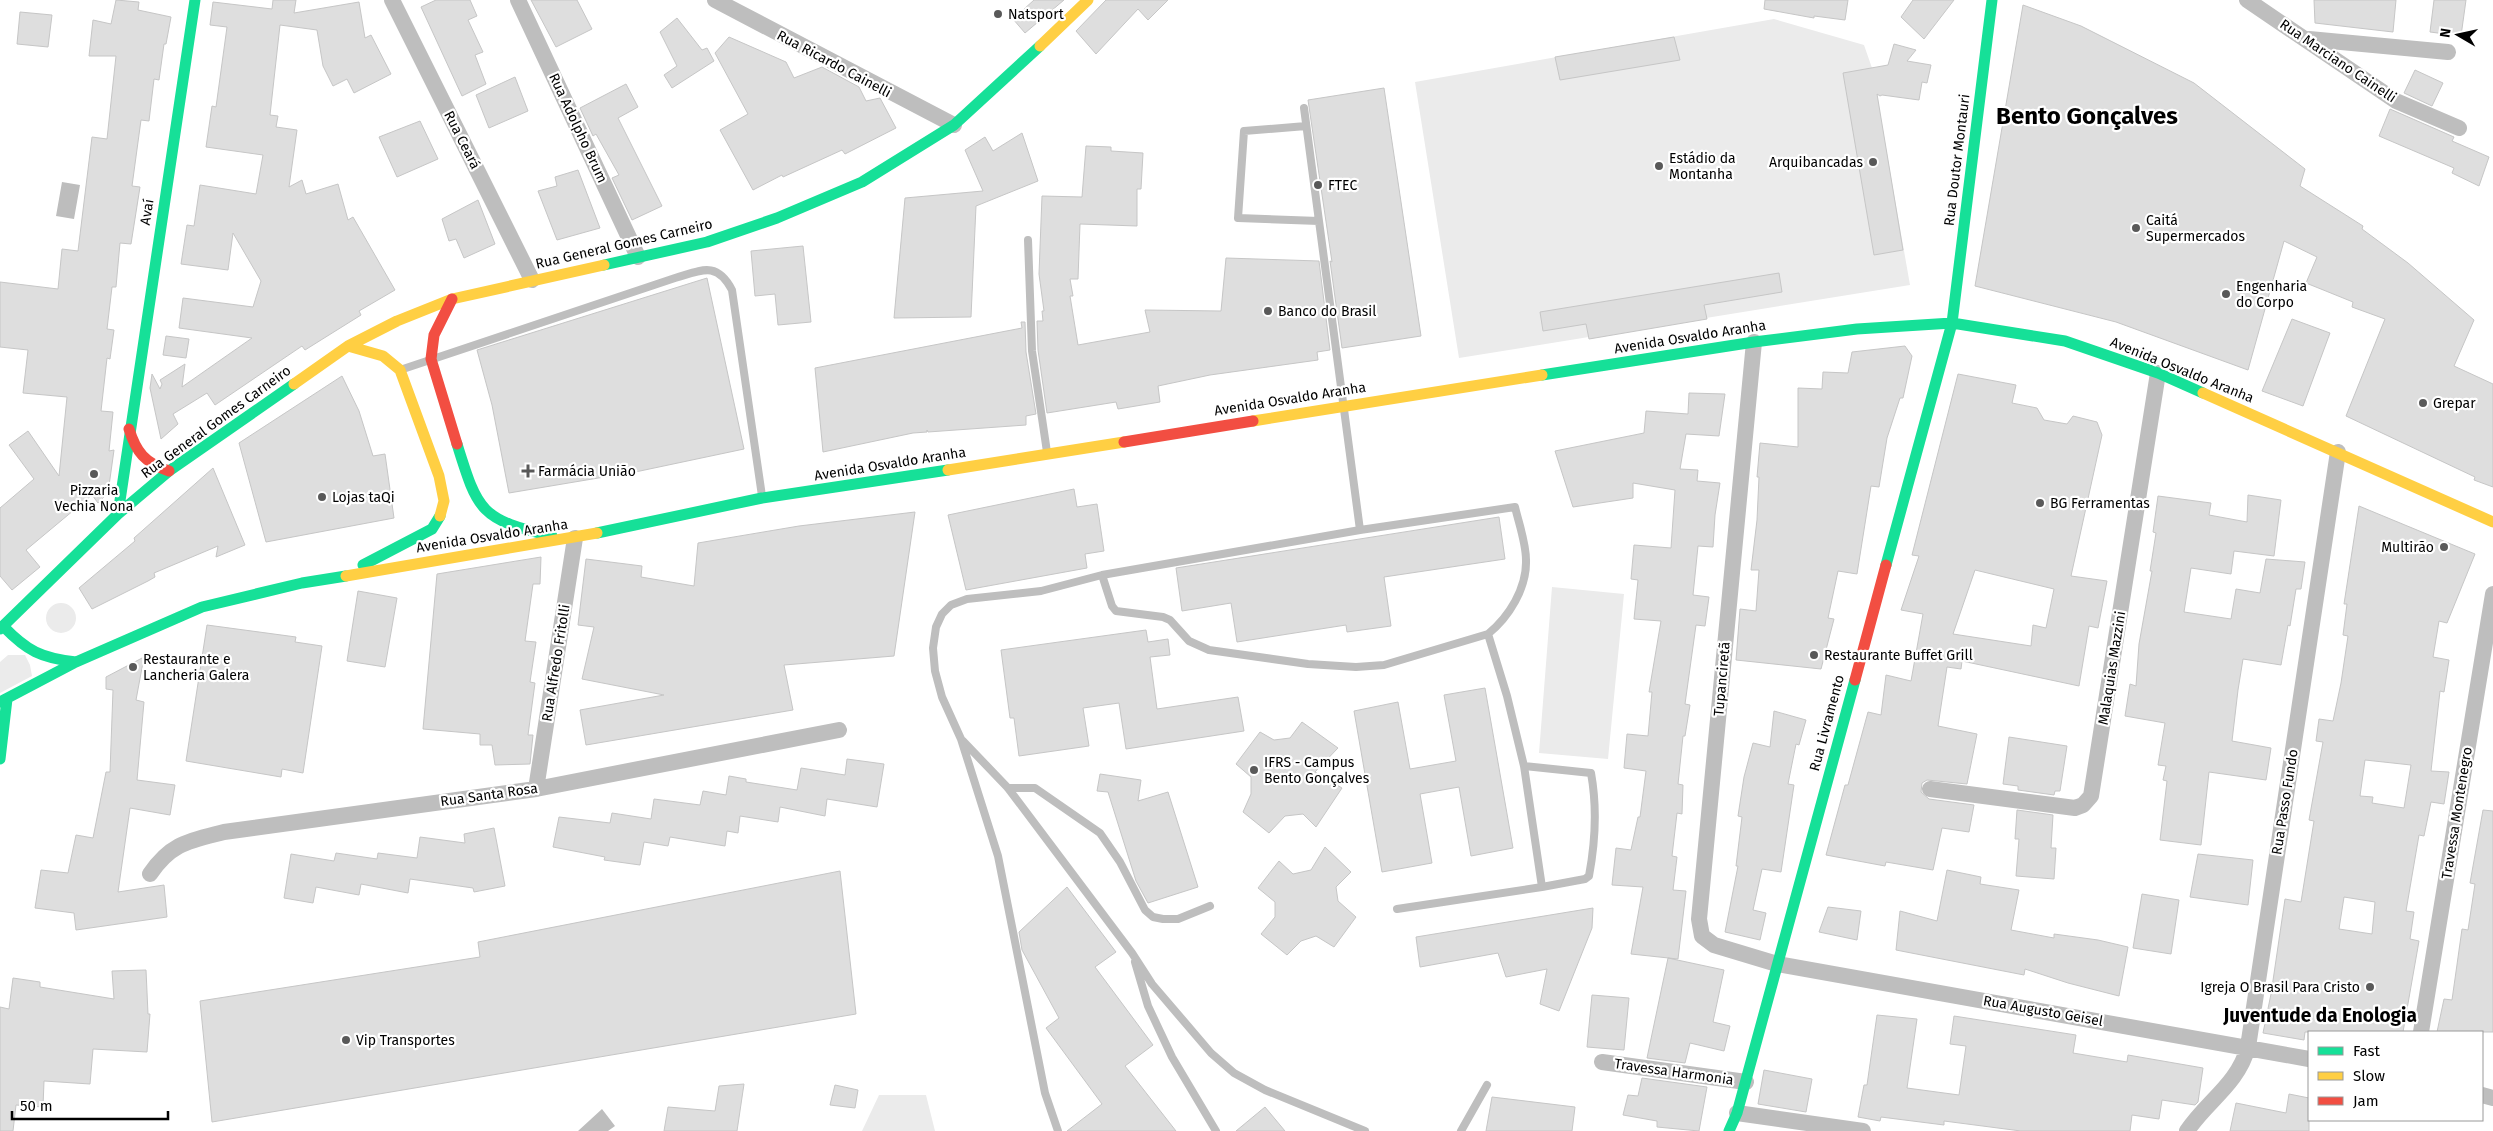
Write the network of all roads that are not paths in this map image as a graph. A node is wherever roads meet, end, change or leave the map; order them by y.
1 (195, 0) edge
2 (392, 0) edge
3 (518, 0) edge
4 (715, 0) edge
5 (1088, 0) edge
6 (1992, 0) edge
7 (2247, 0) edge
8 (2306, 39) junction
9 (2448, 52) dead end
10 (1304, 108) dead end
11 (954, 125) junction
12 (1306, 126) junction
13 (2459, 128) dead end
14 (1319, 222) junction
15 (1028, 240) dead end
16 (638, 257) junction
17 (532, 280) junction
18 (452, 299) junction
19 (1952, 323) junction
20 (1754, 342) junction
21 (348, 346) junction
22 (431, 359) junction
23 (400, 370) junction
24 (2158, 373) junction
25 (1342, 406) junction
26 (129, 428) junction
27 (2338, 452) junction
28 (1047, 455) junction
29 (169, 471) junction
30 (762, 498) junction
31 (118, 514) junction
32 (2493, 522) edge
33 (1360, 530) junction
34 (569, 538) junction
35 (1102, 575) junction
36 (342, 576) junction
37 (2493, 594) edge
38 (1, 626) edge
39 (1488, 634) junction
40 (76, 662) junction
41 (3, 700) edge
42 (839, 730) dead end
43 (961, 739) junction
44 (0, 759) edge
45 (1524, 766) junction
46 (1008, 788) junction
47 (536, 789) junction
48 (1930, 790) dead end
49 (150, 874) dead end
50 (1542, 887) junction
51 (1210, 906) dead end
52 (1397, 909) dead end
53 (1132, 953) junction
54 (1777, 964) junction
55 (2421, 1031) edge
56 (2248, 1048) junction
57 (2308, 1059) edge
58 (1602, 1062) dead end
59 (1746, 1082) junction
60 (1487, 1084) dead end
61 (1737, 1113) junction
62 (1058, 1131) edge
63 (1216, 1131) edge
64 (1365, 1131) edge
65 (1462, 1131) edge
66 (1729, 1131) edge
67 (1863, 1131) edge
68 (2187, 1131) edge

1 - 26 main road, Avaí
2 - 17 street, Rua Ceará
3 - 16 street, Rua Adolpho Brum
4 - 11 street, Rua Ricardo Cainelli
5 - 11 main road, Rua General Gomes Carneiro
6 - 19 main road, Rua Doutor Montauri
7 - 8 street, Rua Marciano Cainelli
8 - 9 street
8 - 13 street, Rua Marciano Cainelli
10 - 12 lane
11 - 16 main road, Rua General Gomes Carneiro
12 - 14 lane
12 - 14 lane
14 - 25 lane
15 - 28 lane
16 - 17 main road, Rua General Gomes Carneiro
17 - 18 main road, Rua General Gomes Carneiro
18 - 21 main road, Rua General Gomes Carneiro
18 - 22 main road
19 - 20 main road, Avenida Osvaldo Aranha
19 - 24 main road, Avenida Osvaldo Aranha
19 - 54 main road, Rua Livramento
20 - 25 main road, Avenida Osvaldo Aranha
20 - 54 street, Tupanciretã
21 - 23 main road
21 - 29 main road, Rua General Gomes Carneiro
22 - 23 lane
22 - 30 lane
22 - 34 main road
23 - 36 main road
24 - 27 main road, Avenida Osvaldo Aranha
24 - 48 street, Malaquias Mazzini
25 - 28 main road, Avenida Osvaldo Aranha
25 - 33 lane
26 - 29 main road, Avaí
26 - 31 main road, Avaí
27 - 32 main road, Avenida Osvaldo Aranha
27 - 56 street, Rua Passo Fundo
28 - 30 main road, Avenida Osvaldo Aranha
29 - 31 main road, Rua General Gomes Carneiro
30 - 34 main road, Avenida Osvaldo Aranha
31 - 38 main road, Rua General Gomes Carneiro
33 - 35 lane
33 - 39 lane
34 - 36 main road, Avenida Osvaldo Aranha
34 - 47 street, Rua Alfredo Fritolli
35 - 39 lane
35 - 43 lane
36 - 40 main road, Avenida Osvaldo Aranha
37 - 55 street, Travessa Montenegro
38 - 40 main road
39 - 45 lane
40 - 41 main road, Avenida Osvaldo Aranha
41 - 44 main road
42 - 47 street, Rua Santa Rosa
43 - 46 lane
43 - 62 lane
45 - 50 lane
45 - 50 lane
46 - 51 lane
46 - 53 lane
47 - 49 street, Rua Santa Rosa
50 - 52 lane
53 - 63 lane
53 - 64 lane
54 - 56 street, Rua Augusto Geisel
54 - 59 main road, Rua Livramento
56 - 57 street, Rua Augusto Geisel
56 - 68 street, Rua Passo Fundo
58 - 59 street, Travessa Harmonia
59 - 61 main road, Rua Livramento
60 - 65 lane
61 - 66 main road, Rua Livramento
61 - 67 street

